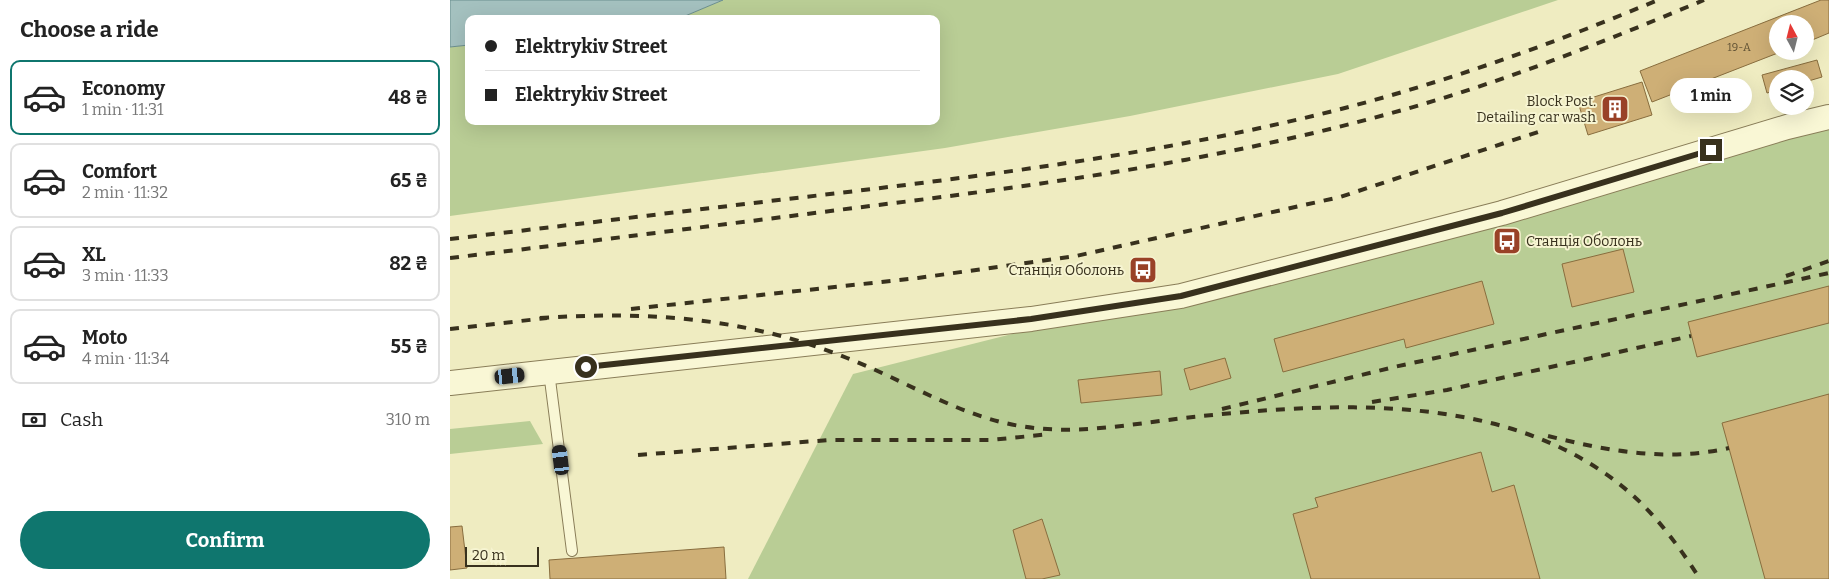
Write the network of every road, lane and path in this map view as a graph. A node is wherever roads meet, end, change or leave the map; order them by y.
1 (1829, 117) edge
2 (549, 372) junction
3 (450, 383) edge
4 (572, 551) dead end

1 - 2 street
2 - 3 street
2 - 4 lane

